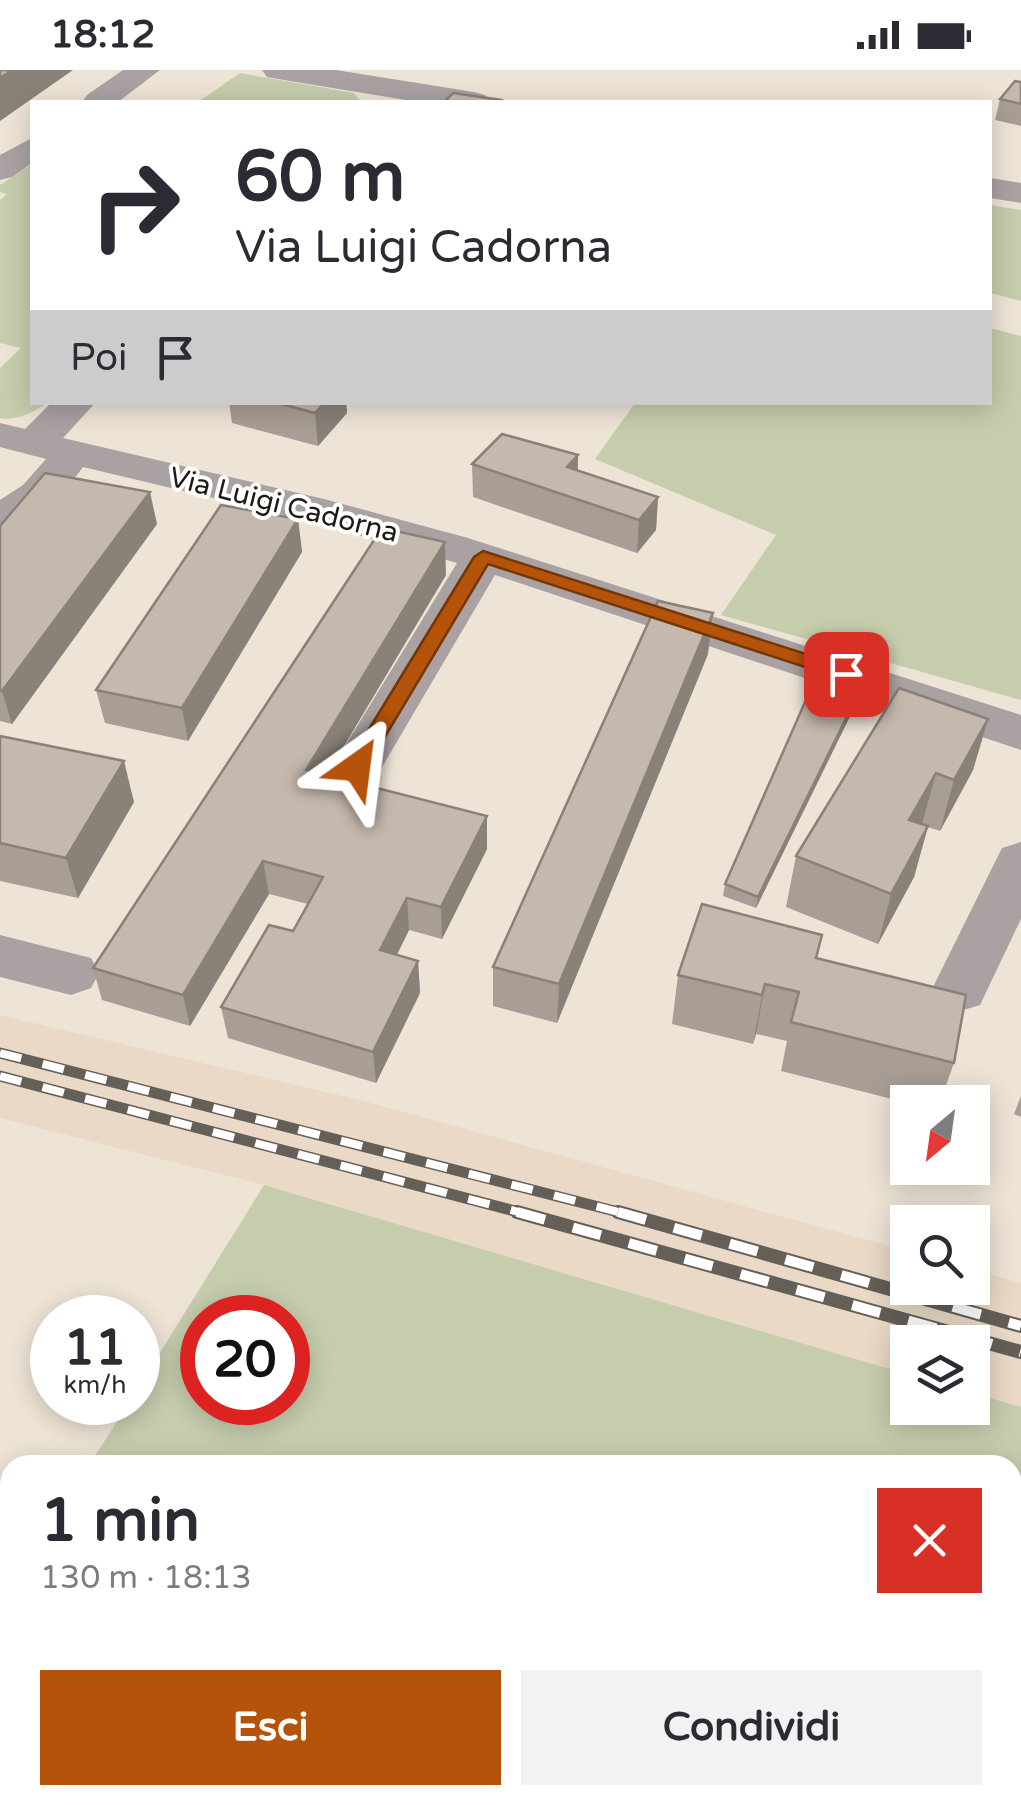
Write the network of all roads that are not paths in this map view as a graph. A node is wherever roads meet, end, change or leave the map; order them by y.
1 (278, 70) edge
2 (136, 71) edge
3 (391, 96) edge
4 (100, 100) edge
5 (446, 100) edge
6 (30, 149) edge
7 (0, 170) edge
8 (992, 188) edge
9 (1021, 194) edge
10 (73, 405) edge
11 (36, 444) edge
12 (2, 518) edge
13 (483, 557) junction
14 (1021, 733) edge
15 (357, 767) dead end
16 (1021, 862) edge
17 (0, 956) edge
18 (71, 973) dead end
19 (960, 990) edge

1 - 3 street
2 - 4 street
3 - 5 street
6 - 7 street
8 - 9 street
10 - 11 street
11 - 12 street
11 - 13 street, Via Luigi Cadorna
13 - 14 street, Via Luigi Cadorna
13 - 15 street
16 - 19 street
17 - 18 street

